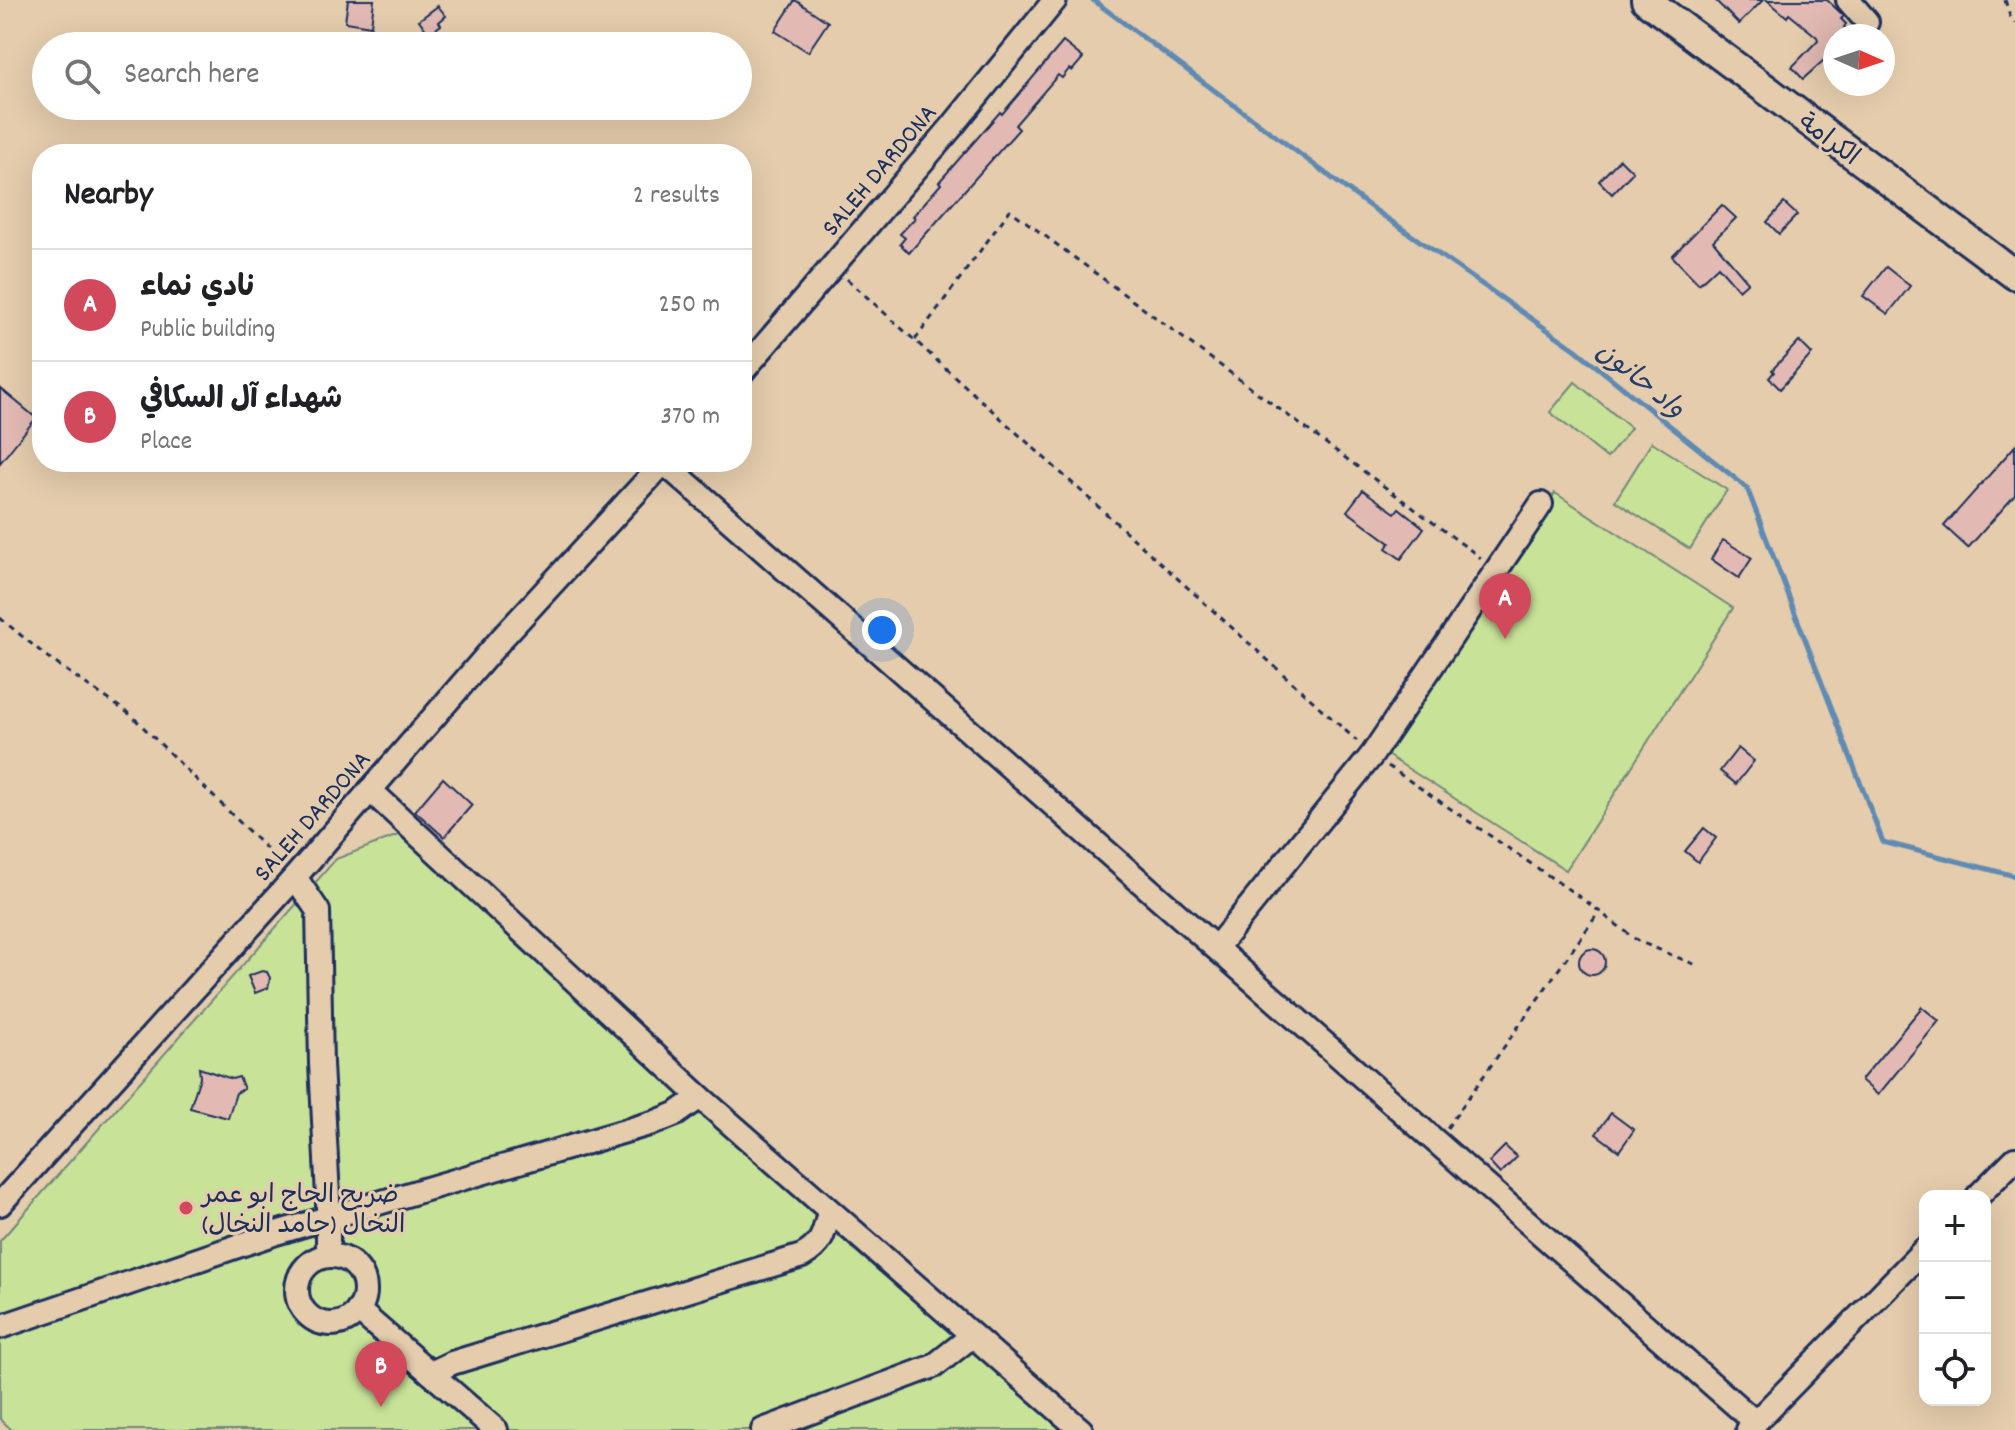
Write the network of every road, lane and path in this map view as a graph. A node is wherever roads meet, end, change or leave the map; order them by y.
1 (1055, 0) edge
2 (1646, 0) edge
3 (1848, 0) edge
4 (2005, 0) edge
5 (1867, 22) dead end
6 (2015, 23) edge
7 (833, 266) junction
8 (2015, 275) edge
9 (915, 340) junction
10 (752, 360) edge
11 (655, 472) edge
12 (675, 472) edge
13 (1541, 504) dead end
14 (1496, 570) junction
15 (0, 618) edge
16 (1372, 755) junction
17 (370, 790) junction
18 (295, 877) junction
19 (1599, 912) junction
20 (1216, 948) junction
21 (1696, 965) dead end
22 (700, 1097) junction
23 (1437, 1142) junction
24 (2015, 1159) edge
25 (1984, 1190) edge
26 (0, 1204) edge
27 (829, 1212) junction
28 (329, 1217) junction
29 (1919, 1255) edge
30 (328, 1256) junction
31 (358, 1310) junction
32 (0, 1327) edge
33 (972, 1336) junction
34 (431, 1373) junction
35 (1752, 1426) edge
36 (496, 1430) edge
37 (763, 1430) edge
38 (1081, 1430) edge

1 - 7 street, SALEH DARDONA
2 - 8 main road, الكرامة
3 - 5 street
4 - 6 path
7 - 9 path
7 - 10 street, SALEH DARDONA
9 - 14 path
9 - 16 path
11 - 17 street, SALEH DARDONA
12 - 20 street
13 - 14 street
14 - 16 street
15 - 18 path
16 - 19 path
16 - 20 street
17 - 18 street, SALEH DARDONA
17 - 22 street
18 - 26 street, SALEH DARDONA
18 - 28 street
19 - 21 path
19 - 23 path
20 - 23 street
22 - 27 street
22 - 28 street
23 - 35 street
24 - 25 street
27 - 33 street
27 - 34 street
28 - 30 street
28 - 32 street
29 - 35 street
30 - 31 street
30 - 31 street
31 - 34 street
33 - 37 street
33 - 38 street
34 - 36 street

